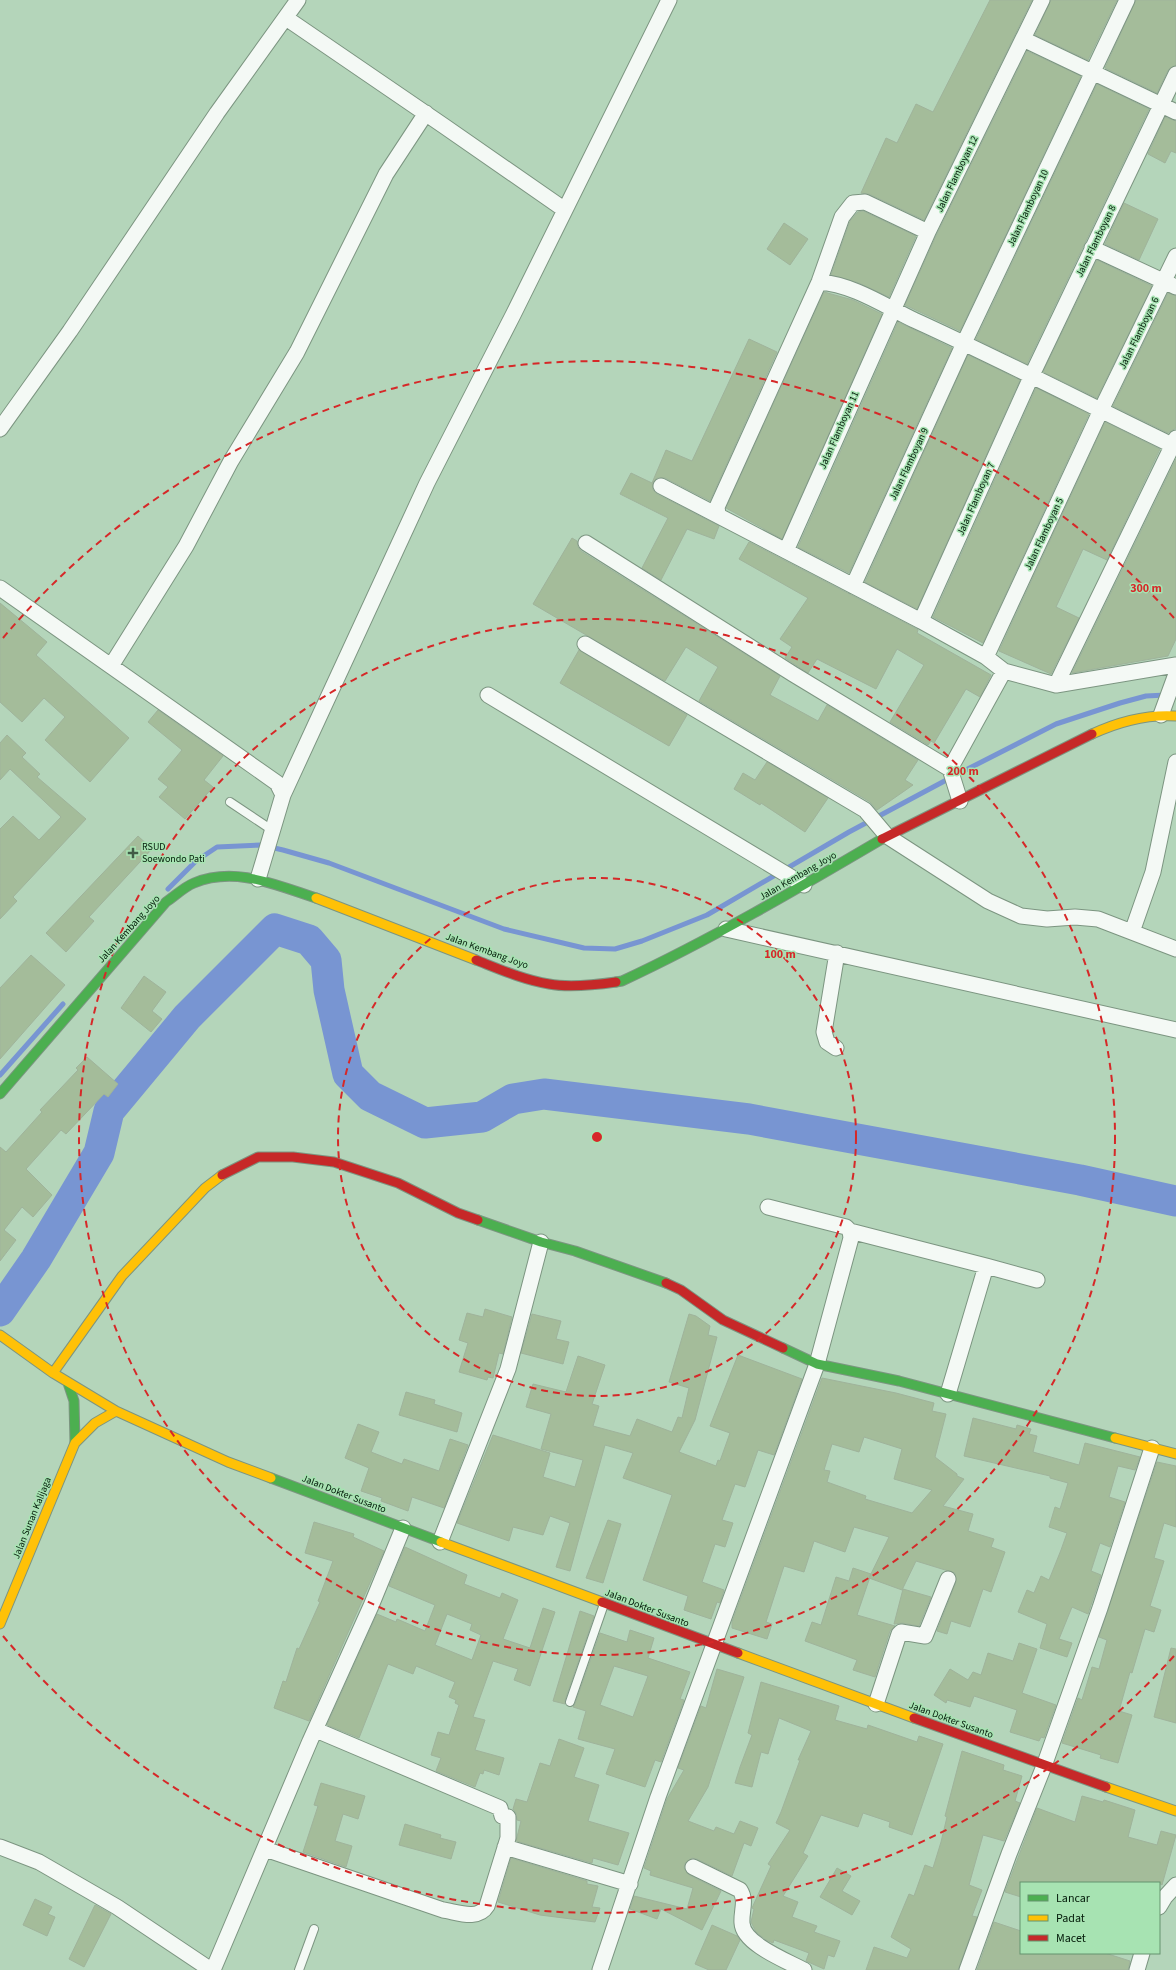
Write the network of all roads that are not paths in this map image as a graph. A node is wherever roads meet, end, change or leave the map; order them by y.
1 (298, 0) edge
2 (669, 0) edge
3 (1042, 0) edge
4 (1127, 0) edge
5 (286, 18) junction
6 (1023, 39) junction
7 (1092, 73) junction
8 (1176, 74) edge
9 (1161, 105) junction
10 (1176, 112) edge
11 (426, 113) junction
12 (565, 210) junction
13 (928, 232) junction
14 (1092, 248) junction
15 (1176, 256) edge
16 (819, 282) junction
17 (1170, 284) edge
18 (892, 310) junction
19 (964, 343) junction
20 (1032, 377) junction
21 (1101, 410) junction
22 (0, 429) edge
23 (1175, 443) edge
24 (661, 486) dead end
25 (720, 517) junction
26 (586, 542) dead end
27 (786, 551) junction
28 (853, 586) junction
29 (0, 588) edge
30 (921, 622) junction
31 (585, 644) dead end
32 (986, 657) junction
33 (1176, 665) edge
34 (110, 666) junction
35 (1004, 671) junction
36 (1176, 674) edge
37 (1056, 685) junction
38 (488, 695) dead end
39 (1169, 716) edge
40 (1176, 762) edge
41 (950, 769) junction
42 (283, 795) junction
43 (960, 801) junction
44 (230, 802) dead end
45 (272, 830) junction
46 (887, 836) junction
47 (258, 879) junction
48 (804, 886) junction
49 (726, 929) junction
50 (1132, 932) junction
51 (1176, 949) edge
52 (837, 954) junction
53 (1176, 1030) edge
54 (836, 1048) dead end
55 (0, 1094) edge
56 (768, 1207) dead end
57 (850, 1231) junction
58 (541, 1242) junction
59 (986, 1266) junction
60 (1037, 1280) dead end
61 (0, 1335) edge
62 (817, 1364) junction
63 (53, 1373) junction
64 (68, 1383) junction
65 (948, 1394) junction
66 (116, 1411) junction
67 (75, 1443) junction
68 (1152, 1448) junction
69 (1176, 1454) edge
70 (403, 1528) junction
71 (440, 1542) junction
72 (948, 1579) dead end
73 (604, 1603) junction
74 (0, 1624) edge
75 (713, 1644) junction
76 (570, 1702) dead end
77 (876, 1704) junction
78 (316, 1730) junction
79 (1044, 1766) junction
80 (1176, 1811) edge
81 (0, 1847) edge
82 (505, 1847) junction
83 (265, 1848) junction
84 (693, 1867) dead end
85 (630, 1884) junction
86 (1176, 1885) edge
87 (1160, 1905) edge
88 (314, 1929) dead end
89 (1142, 1954) edge
90 (212, 1970) edge
91 (299, 1970) edge
92 (600, 1970) edge
93 (804, 1970) edge
94 (967, 1970) edge
95 (1137, 1970) edge

1 - 5 street
2 - 12 street
3 - 6 street, Jalan Flamboyan 12
4 - 7 street, Jalan Flamboyan 10
5 - 11 street
5 - 22 street
6 - 7 street
6 - 13 street, Jalan Flamboyan 12
7 - 9 street
7 - 19 street, Jalan Flamboyan 10
8 - 9 street, Jalan Flamboyan 8
9 - 10 street
9 - 14 street, Jalan Flamboyan 8
11 - 12 street
11 - 34 street
12 - 42 street
13 - 16 street
13 - 18 street, Jalan Flamboyan 12
14 - 17 street
14 - 20 street, Jalan Flamboyan 8
15 - 17 street, Jalan Flamboyan 6
16 - 18 street
16 - 25 street
17 - 21 street, Jalan Flamboyan 6
18 - 19 street
18 - 27 street, Jalan Flamboyan 11
19 - 20 street
19 - 28 street, Jalan Flamboyan 9
20 - 21 street
20 - 30 street, Jalan Flamboyan 7
21 - 23 street
21 - 32 street, Jalan Flamboyan 5
23 - 37 street
24 - 25 street
25 - 27 street
26 - 41 street
27 - 28 street
28 - 30 street
29 - 34 street
30 - 32 street
31 - 46 street
32 - 35 street
33 - 37 street
34 - 42 street
35 - 37 street
35 - 41 street
36 - 39 street
38 - 48 street
39 - 43 main road, Jalan Kembang Joyo
40 - 50 street
41 - 43 street
42 - 45 street
43 - 46 main road, Jalan Kembang Joyo
44 - 45 lane
45 - 47 street
46 - 48 main road, Jalan Kembang Joyo
46 - 50 street
47 - 49 main road, Jalan Kembang Joyo
47 - 55 main road, Jalan Kembang Joyo
48 - 49 main road, Jalan Kembang Joyo
49 - 52 street
50 - 51 street
52 - 53 street
52 - 54 street
56 - 57 street
57 - 59 street
57 - 62 street
58 - 62 main road
58 - 63 main road
58 - 71 street
59 - 60 street
59 - 65 street
61 - 63 main road, Jalan Dokter Susanto
62 - 65 main road
62 - 75 street
63 - 64 main road, Jalan Dokter Susanto
64 - 66 main road, Jalan Dokter Susanto
64 - 67 main road, Jalan Sunan Kalijaga
65 - 68 main road
66 - 67 main road, Jalan Sunan Kalijaga
66 - 70 main road, Jalan Dokter Susanto
67 - 74 main road, Jalan Sunan Kalijaga
68 - 69 main road
68 - 79 street
70 - 71 main road, Jalan Dokter Susanto
70 - 78 street
71 - 73 main road, Jalan Dokter Susanto
72 - 77 street
73 - 75 main road, Jalan Dokter Susanto
73 - 76 lane
75 - 77 main road, Jalan Dokter Susanto
75 - 85 street
77 - 79 main road, Jalan Dokter Susanto
78 - 82 street
78 - 83 street
79 - 80 main road, Jalan Dokter Susanto
79 - 94 street
81 - 90 street
82 - 83 street
82 - 85 street
83 - 90 street
84 - 93 street
85 - 92 street
86 - 87 street
88 - 91 lane
89 - 95 street

